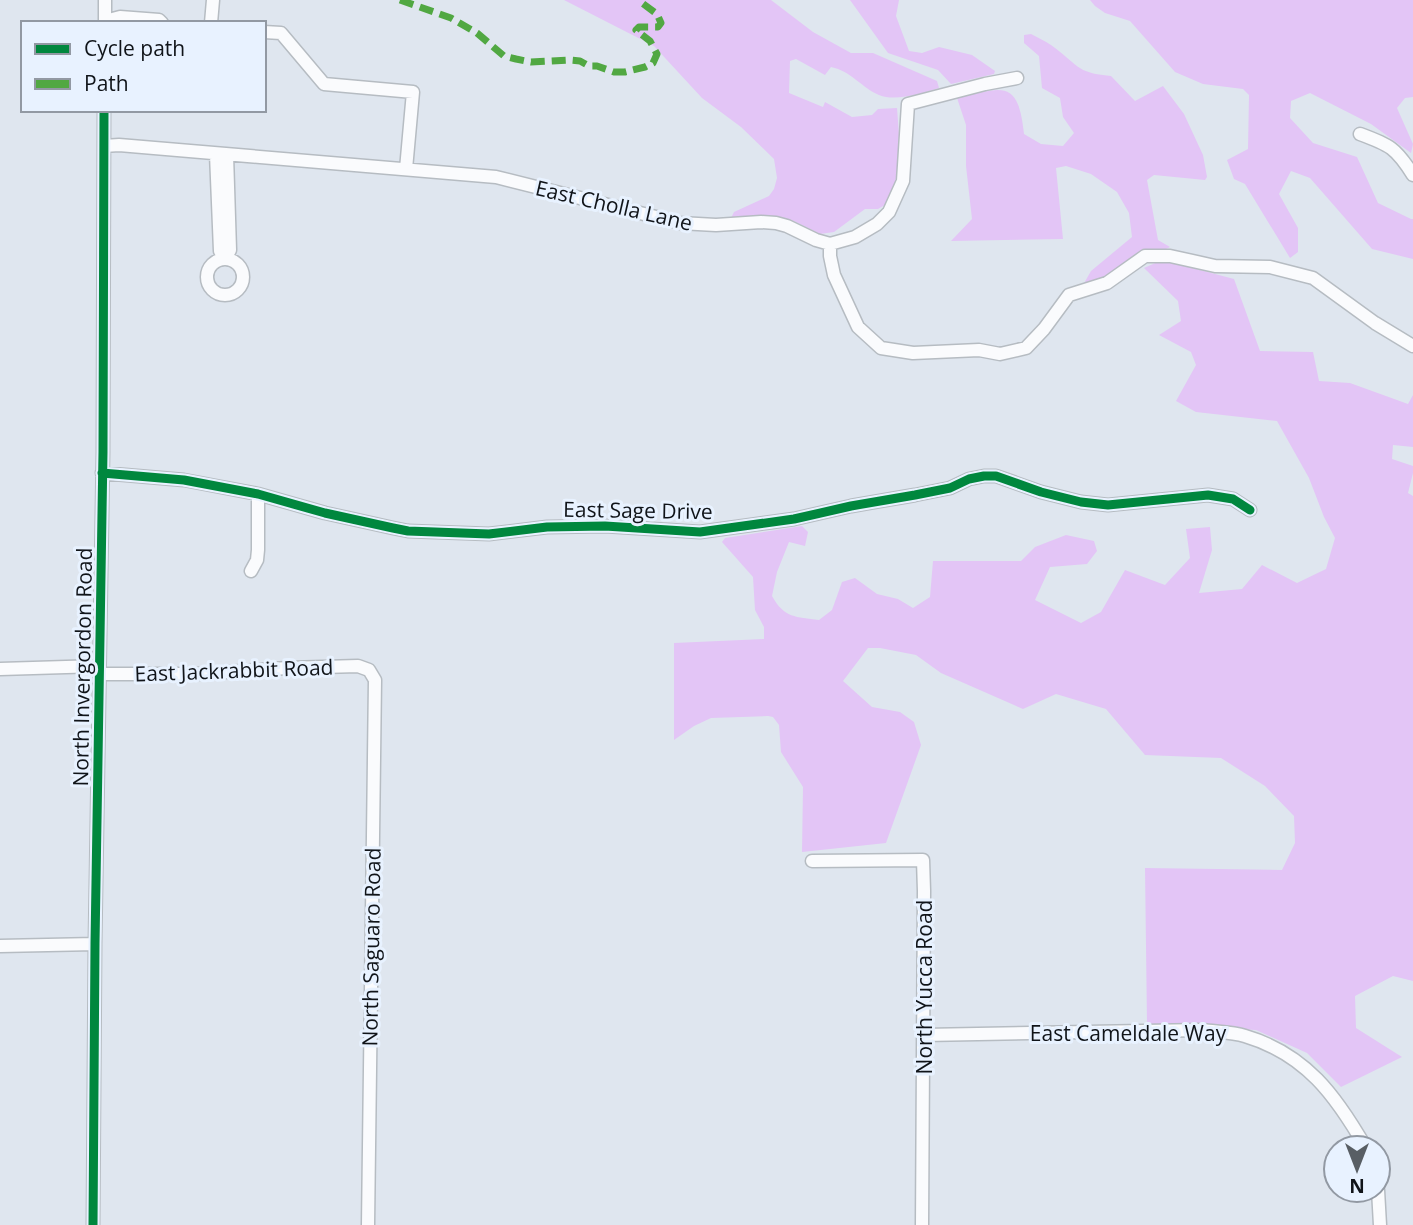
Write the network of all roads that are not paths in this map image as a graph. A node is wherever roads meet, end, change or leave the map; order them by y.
1 (105, 0) edge
2 (213, 0) edge
3 (107, 21) edge
4 (110, 21) edge
5 (160, 21) edge
6 (211, 21) edge
7 (266, 32) edge
8 (1017, 78) dead end
9 (104, 112) edge
10 (1360, 134) dead end
11 (104, 146) junction
12 (221, 154) junction
13 (406, 169) junction
14 (1413, 175) edge
15 (830, 244) junction
16 (225, 259) dead end
17 (1413, 346) edge
18 (102, 473) junction
19 (258, 494) junction
20 (1250, 510) dead end
21 (251, 571) dead end
22 (0, 669) edge
23 (99, 670) junction
24 (369, 670) joint
25 (812, 861) dead end
26 (95, 944) junction
27 (0, 946) edge
28 (924, 1035) junction
29 (1358, 1134) edge
30 (1379, 1204) edge
31 (93, 1225) edge
32 (368, 1225) edge
33 (922, 1225) edge
34 (1380, 1225) edge

1 - 3 street
2 - 6 street
4 - 5 street
7 - 13 street
8 - 15 street
9 - 11 street, North Invergordon Road
10 - 14 street
11 - 12 street, East Cholla Lane
11 - 18 street, North Invergordon Road
12 - 13 street, East Cholla Lane
12 - 16 street
13 - 15 street, East Cholla Lane
15 - 17 street
18 - 19 street, East Sage Drive
18 - 23 street, North Invergordon Road
19 - 20 street, East Sage Drive
19 - 21 street
22 - 23 street, East Jackrabbit Road
23 - 24 street, East Jackrabbit Road
23 - 26 street, North Invergordon Road
24 - 32 street, North Saguaro Road
25 - 28 street, North Yucca Road
26 - 27 street
26 - 31 street, North Invergordon Road
28 - 29 street, East Cameldale Way
28 - 33 street, North Yucca Road
30 - 34 street

